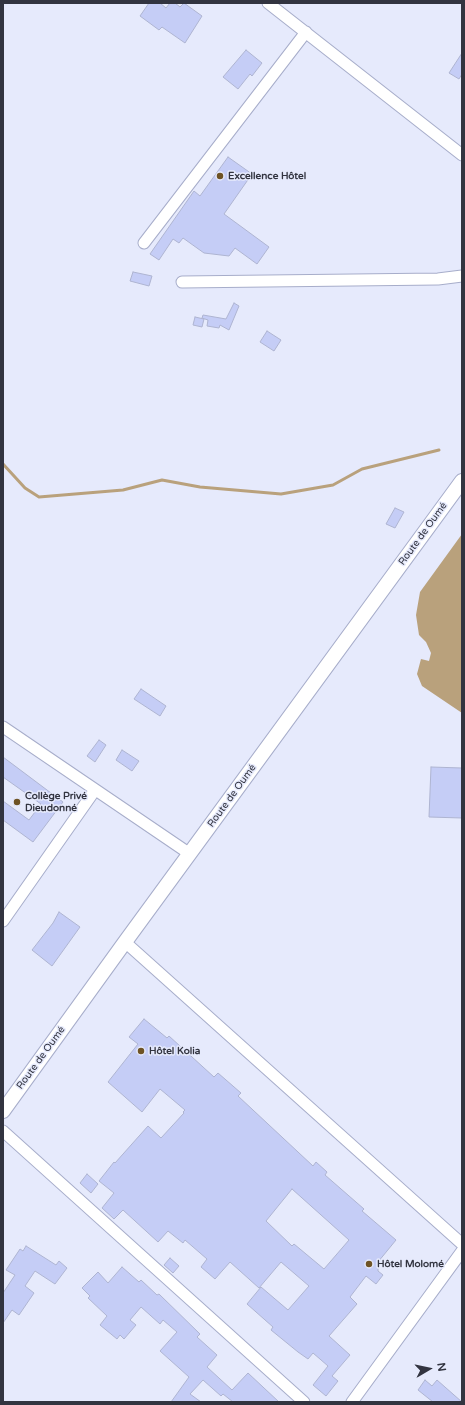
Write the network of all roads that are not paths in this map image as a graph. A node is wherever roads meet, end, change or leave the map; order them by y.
1 (268, 3) edge
2 (306, 32) junction
3 (462, 155) edge
4 (144, 243) dead end
5 (462, 276) edge
6 (182, 282) dead end
7 (462, 481) edge
8 (3, 727) edge
9 (95, 790) junction
10 (190, 854) junction
11 (3, 921) edge
12 (124, 942) junction
13 (3, 1111) edge
14 (3, 1131) edge
15 (462, 1244) edge
16 (462, 1251) edge
17 (304, 1402) edge
18 (352, 1402) edge

1 - 2 street
2 - 3 street
2 - 4 street
5 - 6 street
7 - 10 main road, Route de Oumé
8 - 9 street
9 - 10 street
9 - 11 street
10 - 12 main road, Route de Oumé
12 - 13 main road, Route de Oumé
12 - 15 street
14 - 17 street
16 - 18 street

